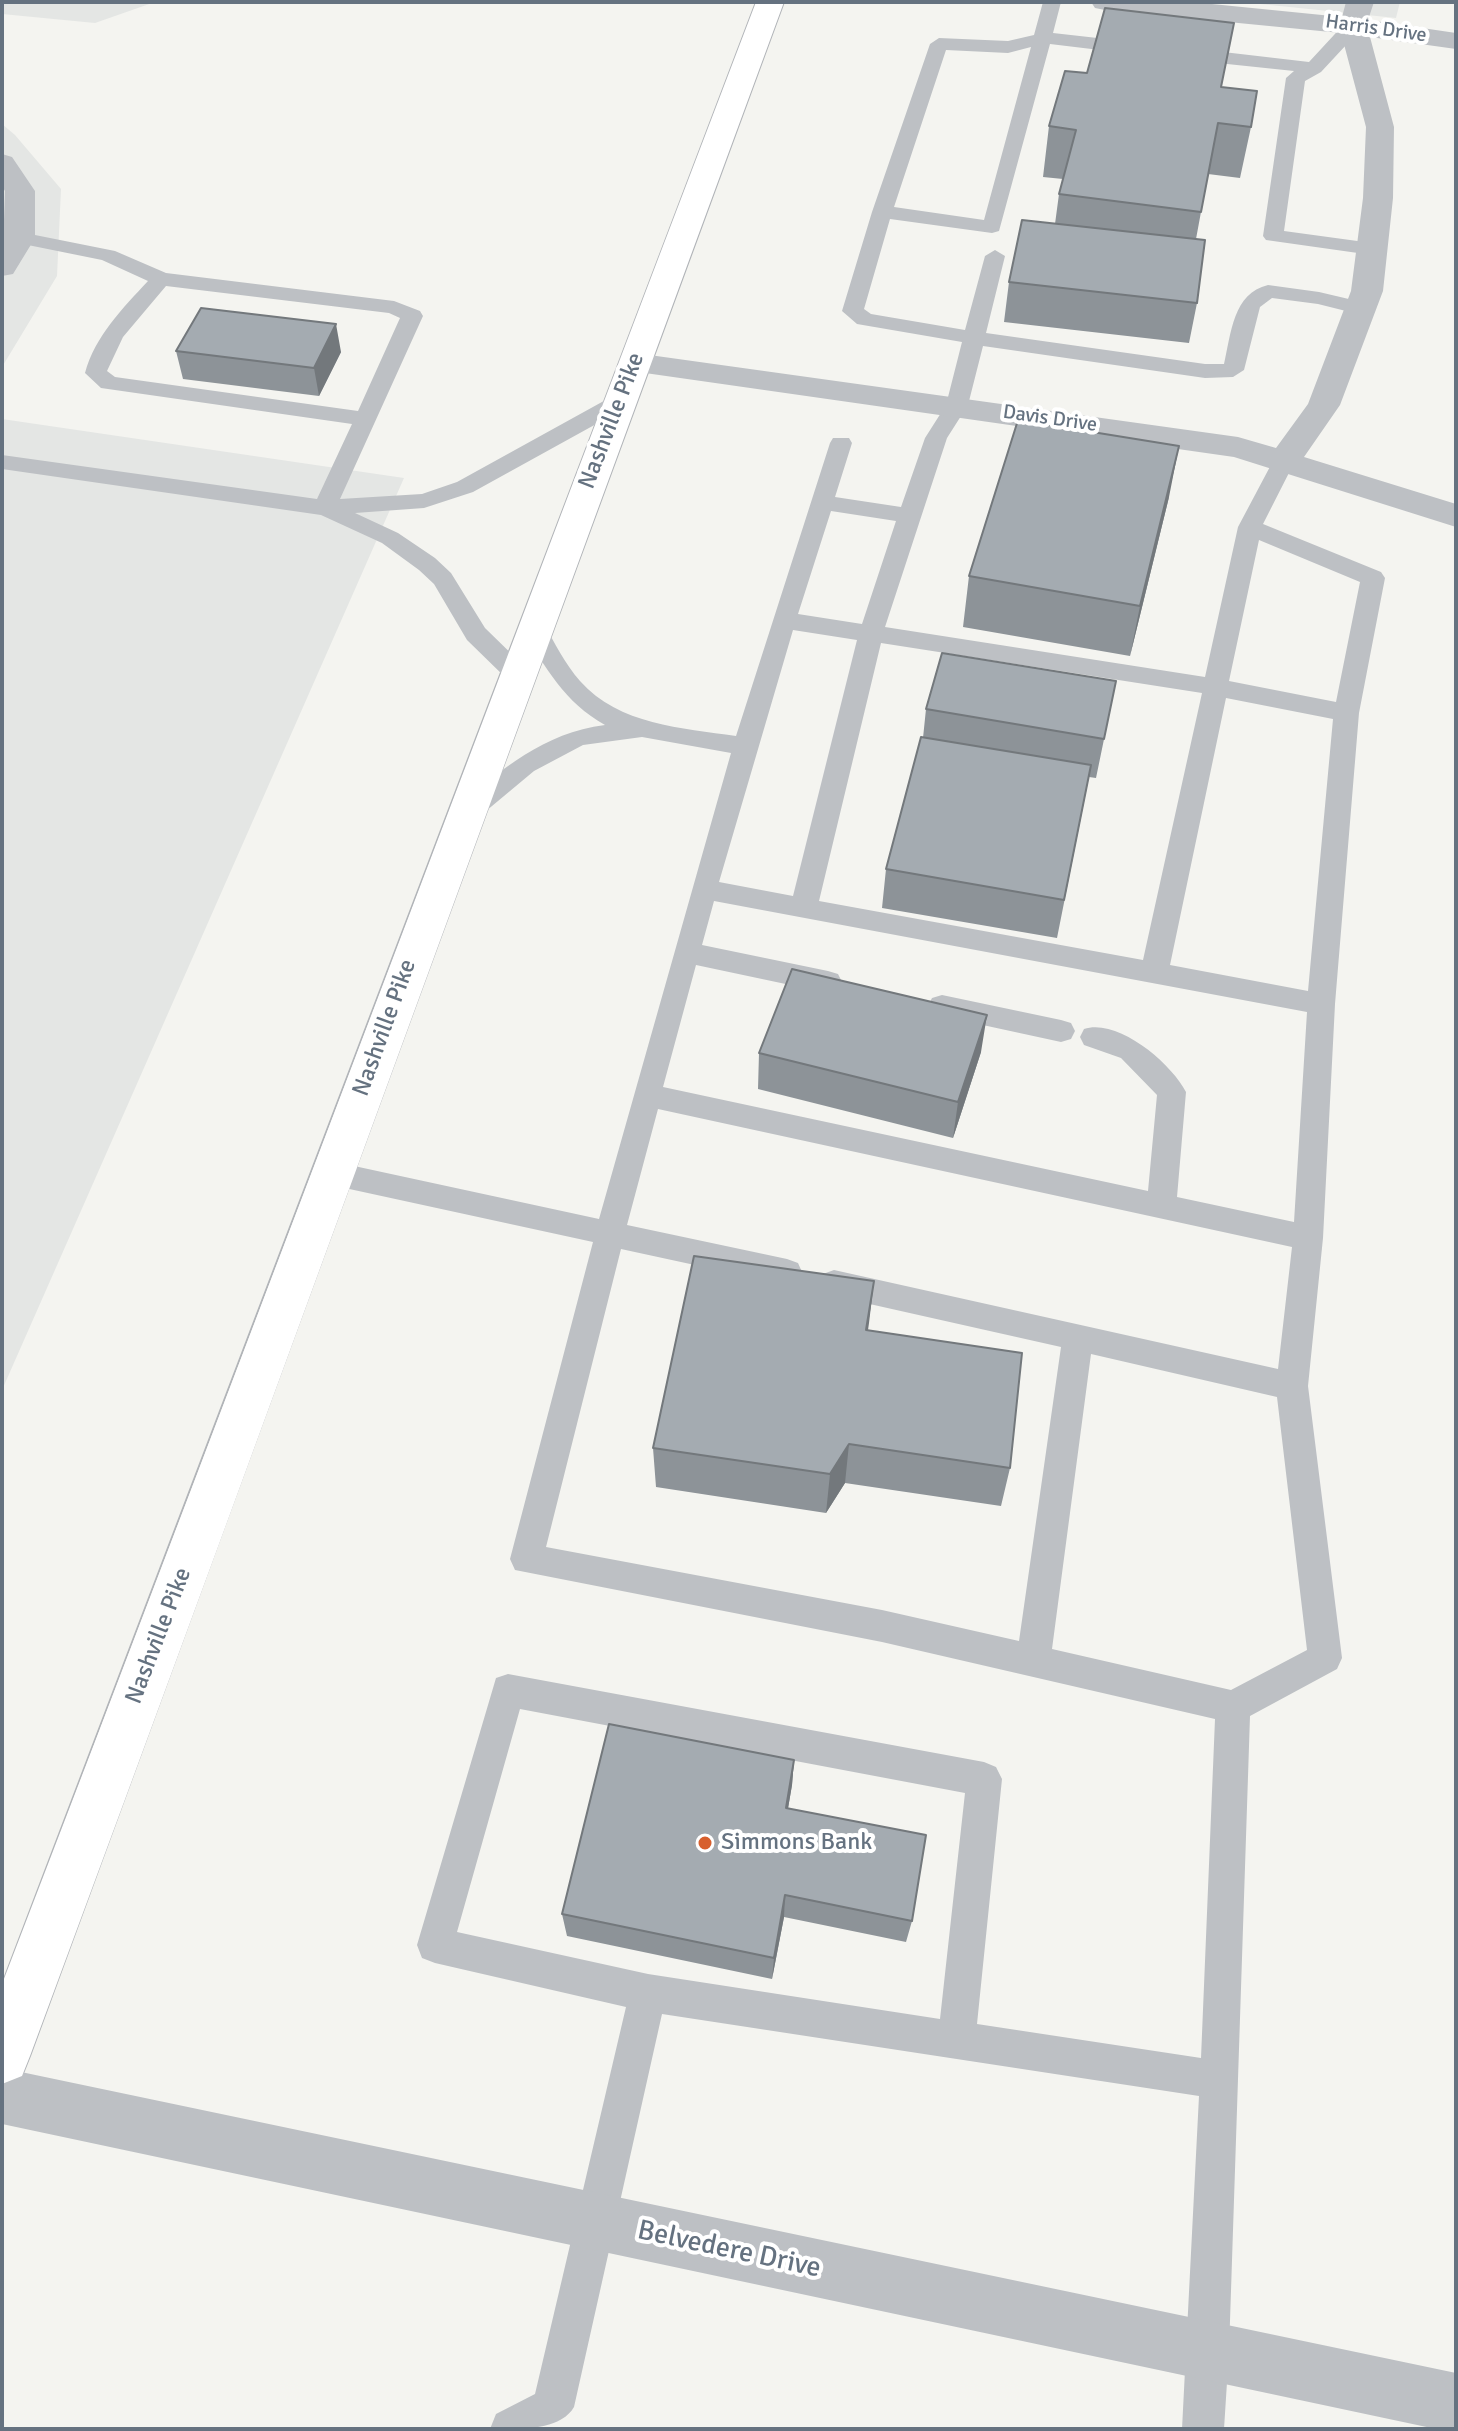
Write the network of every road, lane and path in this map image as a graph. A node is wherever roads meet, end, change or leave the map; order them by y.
1 (770, 2) edge
2 (1052, 2) edge
3 (1105, 2) edge
4 (1356, 14) edge
5 (1043, 38) junction
6 (1456, 41) edge
7 (1314, 68) junction
8 (2, 163) edge
9 (11, 192) edge
10 (882, 212) junction
11 (20, 238) junction
12 (1372, 249) junction
13 (995, 256) dead end
14 (2, 267) edge
15 (161, 279) junction
16 (1362, 309) junction
17 (974, 338) junction
18 (635, 363) junction
19 (619, 402) junction
20 (957, 405) junction
21 (365, 419) junction
22 (841, 443) dead end
23 (1284, 461) junction
24 (2, 462) edge
25 (821, 502) junction
26 (325, 508) junction
27 (910, 516) junction
28 (1456, 516) edge
29 (1250, 527) junction
30 (783, 620) junction
31 (534, 629) junction
32 (871, 633) junction
33 (517, 674) junction
34 (1216, 687) junction
35 (1346, 713) junction
36 (641, 729) junction
37 (746, 746) junction
38 (465, 814) junction
39 (706, 890) junction
40 (803, 909) junction
41 (688, 953) junction
42 (1154, 974) junction
43 (859, 988) edge
44 (921, 1002) edge
45 (1321, 1004) junction
46 (1061, 1031) dead end
47 (1094, 1037) dead end
48 (648, 1095) junction
49 (331, 1173) junction
50 (1161, 1206) junction
51 (608, 1232) junction
52 (1308, 1238) junction
53 (1078, 1338) junction
54 (1292, 1386) junction
55 (1033, 1661) junction
56 (1233, 1707) junction
57 (648, 1993) junction
58 (957, 2040) junction
59 (2, 2056) edge
60 (1219, 2080) junction
61 (2, 2096) edge
62 (598, 2223) junction
63 (1209, 2351) junction
64 (1456, 2403) edge
65 (511, 2429) edge
66 (1203, 2429) edge

1 - 18 main road, Nashville Pike
2 - 5 lane
3 - 4 street, Harris Drive
4 - 6 street, Harris Drive
4 - 7 lane
4 - 12 street
5 - 7 lane
5 - 10 lane
5 - 10 lane
7 - 12 lane
8 - 9 street
9 - 11 street
10 - 17 lane
11 - 14 street
11 - 15 lane
12 - 16 street
13 - 17 lane
15 - 21 lane
15 - 21 lane
16 - 17 lane
16 - 23 street
17 - 20 lane
18 - 19 main road, Nashville Pike
18 - 20 street, Davis Drive
19 - 26 lane
19 - 31 main road, Nashville Pike
20 - 23 street, Davis Drive
20 - 27 lane
21 - 26 lane
22 - 25 lane
23 - 28 street, Davis Drive
23 - 29 lane
24 - 26 lane
25 - 27 lane
25 - 30 lane
26 - 33 lane
27 - 32 lane
29 - 34 lane
29 - 35 lane
30 - 32 lane
30 - 37 lane
31 - 33 main road, Nashville Pike
31 - 36 lane
32 - 34 lane
32 - 40 lane
33 - 38 main road, Nashville Pike
34 - 35 lane
34 - 42 lane
35 - 45 lane
36 - 37 lane
36 - 38 lane
37 - 39 lane
38 - 49 main road, Nashville Pike
39 - 40 lane
39 - 41 lane
40 - 42 lane
41 - 43 lane
41 - 48 lane
42 - 45 lane
44 - 46 lane
45 - 52 lane
47 - 50 lane
48 - 50 lane
48 - 51 lane
49 - 51 lane
49 - 59 main road, Nashville Pike
50 - 52 lane
51 - 53 lane
51 - 55 lane
52 - 54 lane
53 - 54 lane
53 - 55 lane
54 - 56 lane
55 - 56 lane
56 - 60 lane
57 - 58 lane
57 - 58 lane
57 - 62 lane
58 - 60 lane
60 - 63 lane
61 - 62 street, Belvedere Drive
62 - 63 street, Belvedere Drive
62 - 65 lane
63 - 64 street, Belvedere Drive
63 - 66 lane

